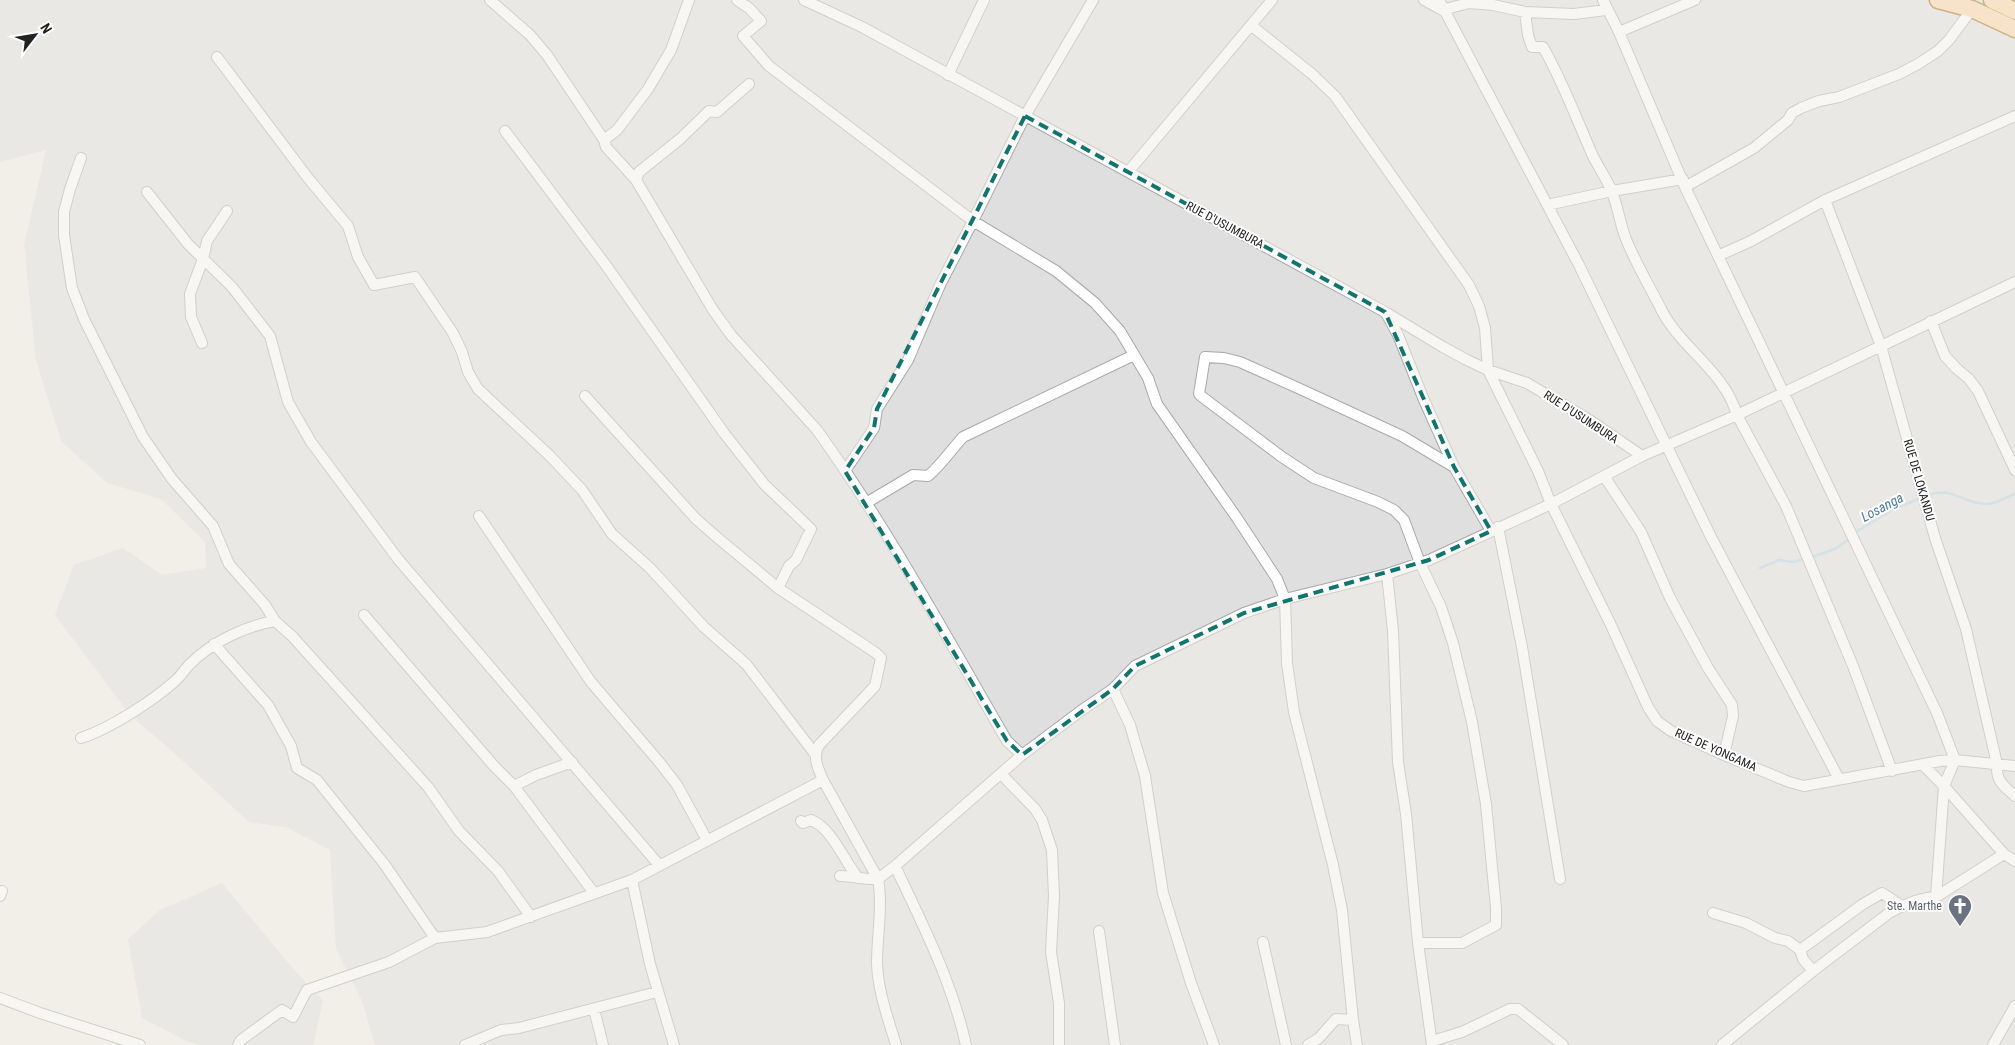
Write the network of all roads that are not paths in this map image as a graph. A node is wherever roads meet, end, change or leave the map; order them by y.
1 (490, 0) edge
2 (689, 0) edge
3 (737, 0) edge
4 (804, 0) edge
5 (984, 0) edge
6 (1093, 0) edge
7 (1272, 0) edge
8 (1424, 0) edge
9 (1695, 0) edge
10 (1938, 0) edge
11 (1992, 0) edge
12 (826, 4) edge
13 (1440, 5) edge
14 (1605, 5) edge
15 (1972, 9) junction
16 (2015, 11) edge
17 (1525, 12) junction
18 (1252, 26) junction
19 (2015, 28) edge
20 (1619, 32) junction
21 (217, 57) dead end
22 (948, 75) junction
23 (749, 84) dead end
24 (1025, 116) junction
25 (2015, 116) edge
26 (505, 131) dead end
27 (604, 140) junction
28 (81, 158) dead end
29 (1128, 172) junction
30 (636, 180) junction
31 (1684, 183) junction
32 (1612, 191) junction
33 (147, 192) dead end
34 (1825, 200) junction
35 (1547, 204) junction
36 (227, 211) dead end
37 (974, 221) junction
38 (1720, 255) junction
39 (203, 259) junction
40 (2015, 282) edge
41 (1385, 312) junction
42 (1932, 320) junction
43 (202, 343) dead end
44 (1881, 346) junction
45 (1134, 355) junction
46 (1488, 370) junction
47 (1784, 393) junction
48 (586, 396) dead end
49 (1737, 415) junction
50 (1666, 447) junction
51 (1642, 456) junction
52 (1454, 467) junction
53 (2015, 470) edge
54 (845, 471) junction
55 (1604, 476) junction
56 (866, 503) junction
57 (1551, 504) junction
58 (479, 516) dead end
59 (1495, 529) junction
60 (1420, 563) junction
61 (1387, 574) junction
62 (778, 588) junction
63 (1285, 599) junction
64 (364, 615) dead end
65 (275, 621) junction
66 (214, 644) junction
67 (1113, 689) junction
68 (81, 738) dead end
69 (815, 754) junction
70 (1022, 755) junction
71 (1724, 755) junction
72 (1955, 760) junction
73 (572, 762) junction
74 (1997, 764) junction
75 (1923, 765) junction
76 (2015, 766) edge
77 (1892, 771) junction
78 (1001, 774) junction
79 (1839, 779) junction
80 (823, 780) junction
81 (514, 786) junction
82 (1944, 786) junction
83 (2015, 796) edge
84 (801, 821) dead end
85 (707, 840) junction
86 (2004, 854) junction
87 (2015, 861) edge
88 (659, 866) junction
89 (895, 866) junction
90 (840, 876) dead end
91 (858, 878) junction
92 (878, 879) junction
93 (1560, 879) dead end
94 (632, 880) junction
95 (594, 894) junction
96 (1936, 897) junction
97 (1902, 906) junction
98 (1712, 913) dead end
99 (531, 916) junction
100 (1099, 931) dead end
101 (436, 938) junction
102 (1263, 942) dead end
103 (1418, 943) junction
104 (1800, 950) junction
105 (1813, 971) junction
106 (657, 992) junction
107 (0, 998) edge
108 (2015, 1006) edge
109 (594, 1009) junction
110 (1353, 1020) junction
111 (1432, 1043) edge
112 (467, 1044) edge
113 (140, 1045) edge
114 (238, 1045) edge
115 (603, 1045) edge
116 (674, 1045) edge
117 (896, 1045) edge
118 (966, 1045) edge
119 (1058, 1045) edge
120 (1116, 1045) edge
121 (1214, 1045) edge
122 (1286, 1045) edge
123 (1308, 1045) edge
124 (1357, 1045) edge
125 (1563, 1045) edge
126 (1722, 1045) edge
127 (1993, 1045) edge

1 - 27 street
2 - 27 street
3 - 37 street
4 - 12 street, RUE D'USUMBURA
5 - 22 street
6 - 24 street
7 - 18 street
8 - 13 street
9 - 20 street
10 - 15 main road
11 - 16 main road
12 - 22 street, RUE D'USUMBURA
13 - 17 street
13 - 35 street
14 - 17 street
14 - 20 street
15 - 19 main road
15 - 31 street
17 - 32 street
18 - 29 street
18 - 46 street
20 - 31 street
21 - 69 street
22 - 24 street, RUE D'USUMBURA
23 - 30 street
24 - 29 street, RUE D'USUMBURA
24 - 37 street
25 - 34 street
26 - 62 street
27 - 30 street
28 - 65 street
29 - 41 street, RUE D'USUMBURA
30 - 54 street
31 - 32 street
31 - 38 street
32 - 35 street
32 - 49 street
33 - 39 street
34 - 38 street
34 - 44 street, RUE DE LOKANDU
35 - 50 street
36 - 39 street
37 - 45 street
37 - 54 street
38 - 47 street
39 - 43 street
39 - 73 street
40 - 42 street
41 - 46 street, RUE D'USUMBURA
41 - 52 street
42 - 44 street
42 - 53 street
44 - 47 street
44 - 74 street, RUE DE LOKANDU
45 - 56 street
45 - 63 street
46 - 51 street, RUE D'USUMBURA
46 - 57 street, RUE DE YONGAMA
47 - 49 street
47 - 72 street
48 - 62 street
49 - 50 street
49 - 77 street
50 - 51 street
50 - 79 street
51 - 55 street
52 - 59 street
52 - 60 street
54 - 56 street
55 - 57 street
55 - 71 street
56 - 70 street
57 - 59 street
57 - 71 street, RUE DE YONGAMA
58 - 85 street
59 - 60 street
59 - 93 street
60 - 61 street
60 - 103 street
61 - 63 street
61 - 103 street
62 - 69 street
63 - 67 street
63 - 110 street
64 - 81 street
65 - 66 street
65 - 99 street
66 - 68 street
66 - 101 street
67 - 70 street
67 - 121 street
69 - 80 street
70 - 78 street
71 - 79 street, RUE DE YONGAMA
72 - 74 street, RUE DE YONGAMA
72 - 75 street, RUE DE YONGAMA
72 - 82 street
73 - 81 street
73 - 88 street
74 - 76 street, RUE DE YONGAMA
74 - 83 street, RUE DE LOKANDU
75 - 77 street, RUE DE YONGAMA
75 - 82 street
77 - 79 street, RUE DE YONGAMA
78 - 89 street
78 - 119 street
80 - 85 street
80 - 92 street
81 - 95 street
82 - 86 street
82 - 96 street
84 - 91 street
85 - 88 street
86 - 87 street
86 - 96 street
88 - 94 street
89 - 92 street
89 - 118 street
90 - 91 street
91 - 92 street
92 - 117 street
94 - 95 street
94 - 106 street
95 - 99 street
96 - 97 street
97 - 104 street
97 - 105 street
98 - 104 street
99 - 101 street
100 - 120 street
101 - 114 street
102 - 122 street
103 - 111 street
104 - 105 street
105 - 126 street
106 - 109 street
106 - 116 street
107 - 113 street
108 - 127 street
109 - 112 street
109 - 115 street
110 - 123 street
110 - 124 street
111 - 125 street

